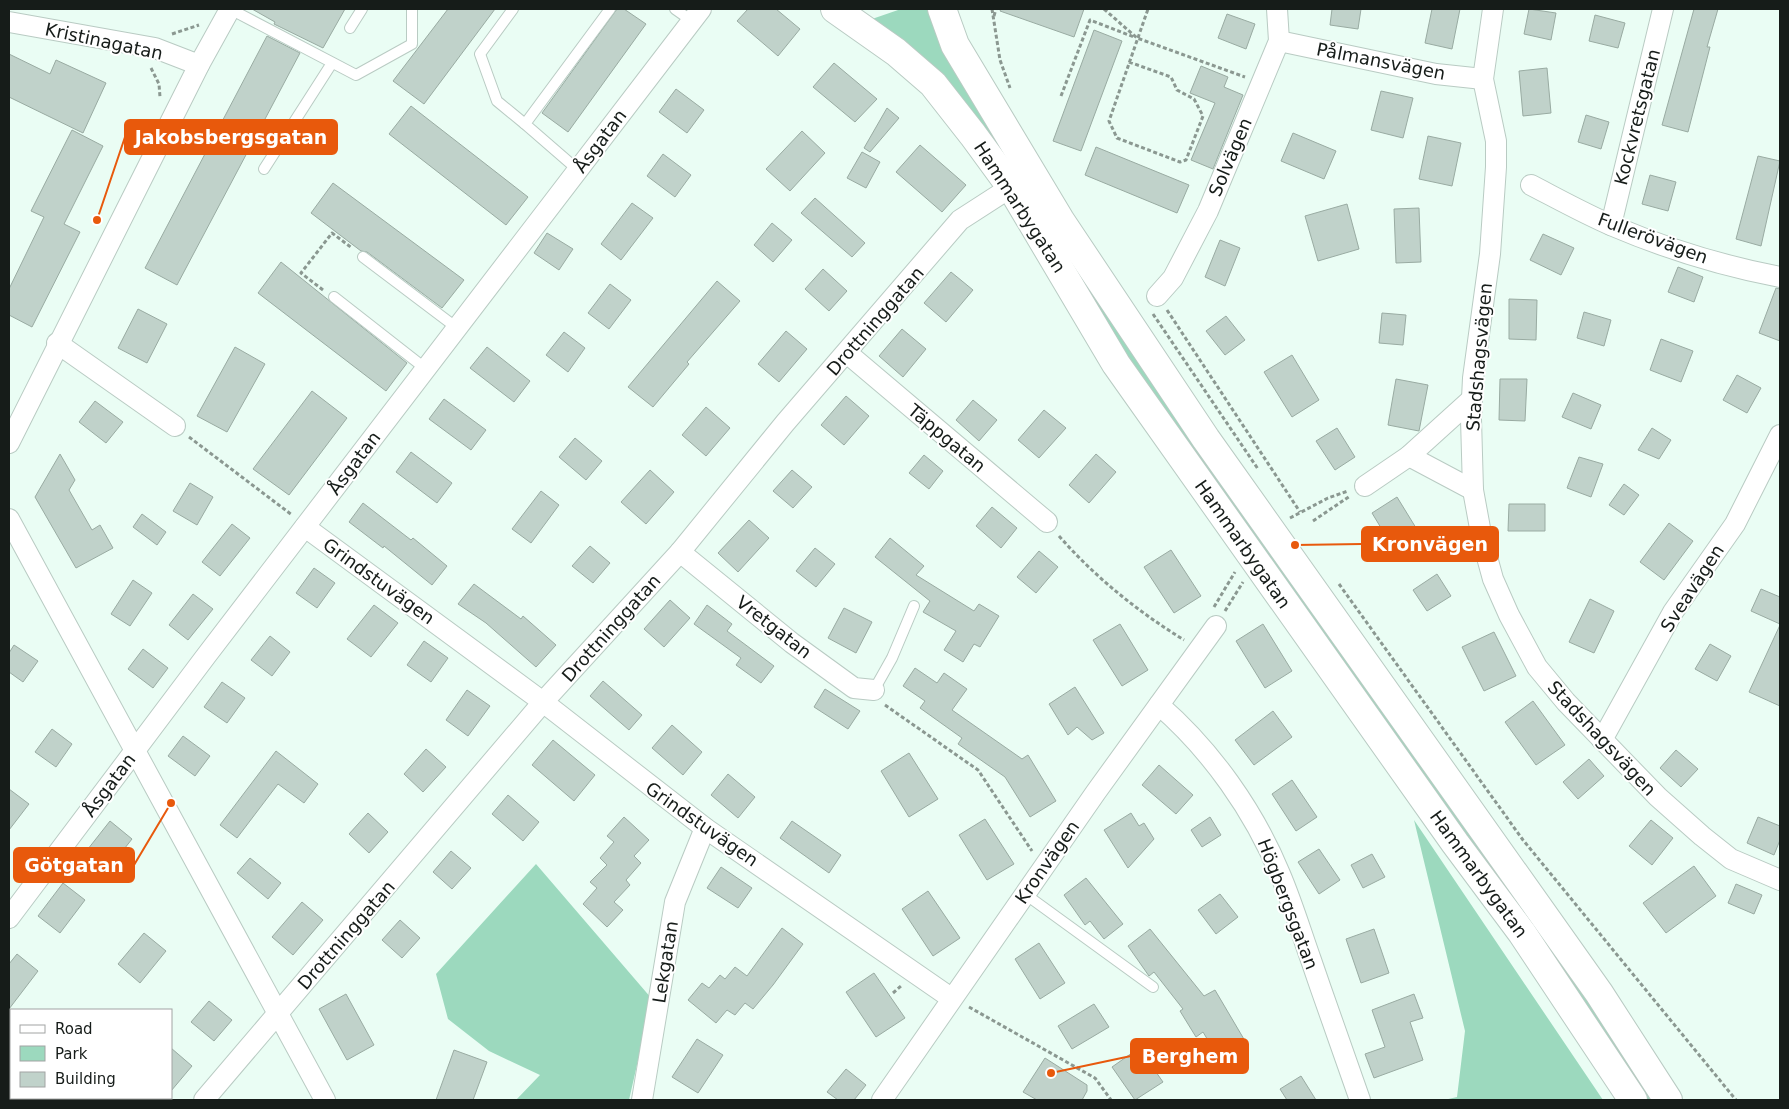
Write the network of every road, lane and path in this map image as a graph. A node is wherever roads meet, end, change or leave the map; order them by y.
1 (230, 9) edge
2 (362, 9) edge
3 (412, 9) edge
4 (513, 9) edge
5 (610, 9) edge
6 (675, 9) edge
7 (836, 9) edge
8 (872, 9) edge
9 (942, 9) edge
10 (992, 9) edge
11 (996, 9) edge
12 (1104, 9) edge
13 (1148, 9) edge
14 (1277, 9) edge
15 (1492, 9) edge
16 (1663, 9) edge
17 (697, 15) edge
18 (994, 17) junction
19 (9, 22) edge
20 (203, 23) dead end
21 (350, 28) dead end
22 (172, 34) dead end
23 (1137, 38) junction
24 (1279, 41) junction
25 (332, 62) junction
26 (1129, 62) junction
27 (198, 65) junction
28 (155, 74) dead end
29 (1484, 79) junction
30 (1261, 83) junction
31 (1011, 92) dead end
32 (1061, 96) dead end
33 (158, 105) dead end
34 (525, 124) junction
35 (264, 169) dead end
36 (578, 170) junction
37 (1021, 180) junction
38 (1531, 185) dead end
39 (1611, 226) junction
40 (363, 257) joint
41 (1780, 277) edge
42 (334, 297) joint
43 (1153, 302) junction
44 (457, 328) junction
45 (57, 343) junction
46 (847, 353) junction
47 (426, 369) junction
48 (1472, 399) junction
49 (175, 426) joint
50 (1780, 435) edge
51 (9, 443) edge
52 (1409, 456) junction
53 (1263, 477) dead end
54 (1365, 486) junction
55 (1473, 490) junction
56 (1290, 517) dead end
57 (9, 519) edge
58 (1313, 521) dead end
59 (1047, 522) joint
60 (1296, 524) dead end
61 (305, 527) junction
62 (680, 552) junction
63 (1237, 569) dead end
64 (1335, 578) dead end
65 (1244, 579) dead end
66 (914, 606) dead end
67 (1216, 626) junction
68 (1199, 650) junction
69 (874, 690) junction
70 (543, 702) junction
71 (1159, 705) junction
72 (1602, 740) junction
73 (136, 750) junction
74 (705, 828) junction
75 (1043, 869) junction
76 (1780, 880) edge
77 (1025, 894) junction
78 (9, 918) edge
79 (1152, 987) dead end
80 (951, 998) junction
81 (279, 1014) junction
82 (204, 1100) edge
83 (325, 1100) edge
84 (642, 1100) edge
85 (882, 1100) edge
86 (1112, 1100) edge
87 (1360, 1100) edge
88 (1633, 1100) edge
89 (1668, 1100) edge
90 (1736, 1100) edge

1 - 25 lane
1 - 27 street
2 - 21 lane
3 - 25 lane
4 - 34 lane
5 - 34 lane
6 - 17 lane
7 - 8 main road
7 - 37 main road, Hammarbygatan
9 - 37 main road, Hammarbygatan
10 - 18 path
11 - 18 path
12 - 23 path
13 - 23 path
14 - 24 street, Solvägen
15 - 29 street, Stadshagsvägen
16 - 39 street, Kockvretsgatan
17 - 36 street, Åsgatan
18 - 31 path
19 - 27 street, Kristinagatan
20 - 22 path
23 - 26 path
23 - 30 path
23 - 32 path
24 - 29 street, Pålmansvägen
24 - 30 street, Solvägen
25 - 35 lane
26 - 26 path
27 - 45 street
28 - 33 path
29 - 48 street, Stadshagsvägen
30 - 43 street, Solvägen
34 - 36 lane
36 - 44 street, Åsgatan
37 - 46 street, Drottninggatan
37 - 88 main road, Hammarbygatan
37 - 89 main road, Hammarbygatan
38 - 39 street, Fullerövägen
39 - 41 street, Fullerövägen
40 - 42 path
40 - 44 lane
42 - 47 lane
43 - 53 path
43 - 54 path
44 - 47 street, Åsgatan
45 - 49 street
45 - 51 street
46 - 59 street, Täppgatan
46 - 62 street, Drottninggatan
47 - 61 street, Åsgatan
48 - 52 street
48 - 55 street, Stadshagsvägen
49 - 61 path
50 - 72 street, Sveavägen
52 - 54 street
52 - 55 street
54 - 58 path
55 - 72 street, Stadshagsvägen
56 - 60 path
57 - 73 street
59 - 68 path
61 - 70 street, Grindstuvägen
61 - 73 street, Åsgatan
62 - 69 street, Vretgatan
62 - 70 street, Drottninggatan
63 - 67 path
64 - 90 path
65 - 67 path
66 - 69 lane
67 - 68 street, Kronvägen
68 - 71 street, Kronvägen
69 - 75 path
70 - 74 street, Grindstuvägen
70 - 81 street, Drottninggatan
71 - 75 street, Kronvägen
71 - 87 street, Högbergsgatan
72 - 76 street, Stadshagsvägen
73 - 78 street, Åsgatan
73 - 81 street
74 - 80 street, Grindstuvägen
74 - 84 street, Lekgatan
75 - 77 street, Kronvägen
77 - 79 lane
77 - 80 street, Kronvägen
80 - 85 street, Kronvägen
80 - 86 path
81 - 82 street, Drottninggatan
81 - 83 street

